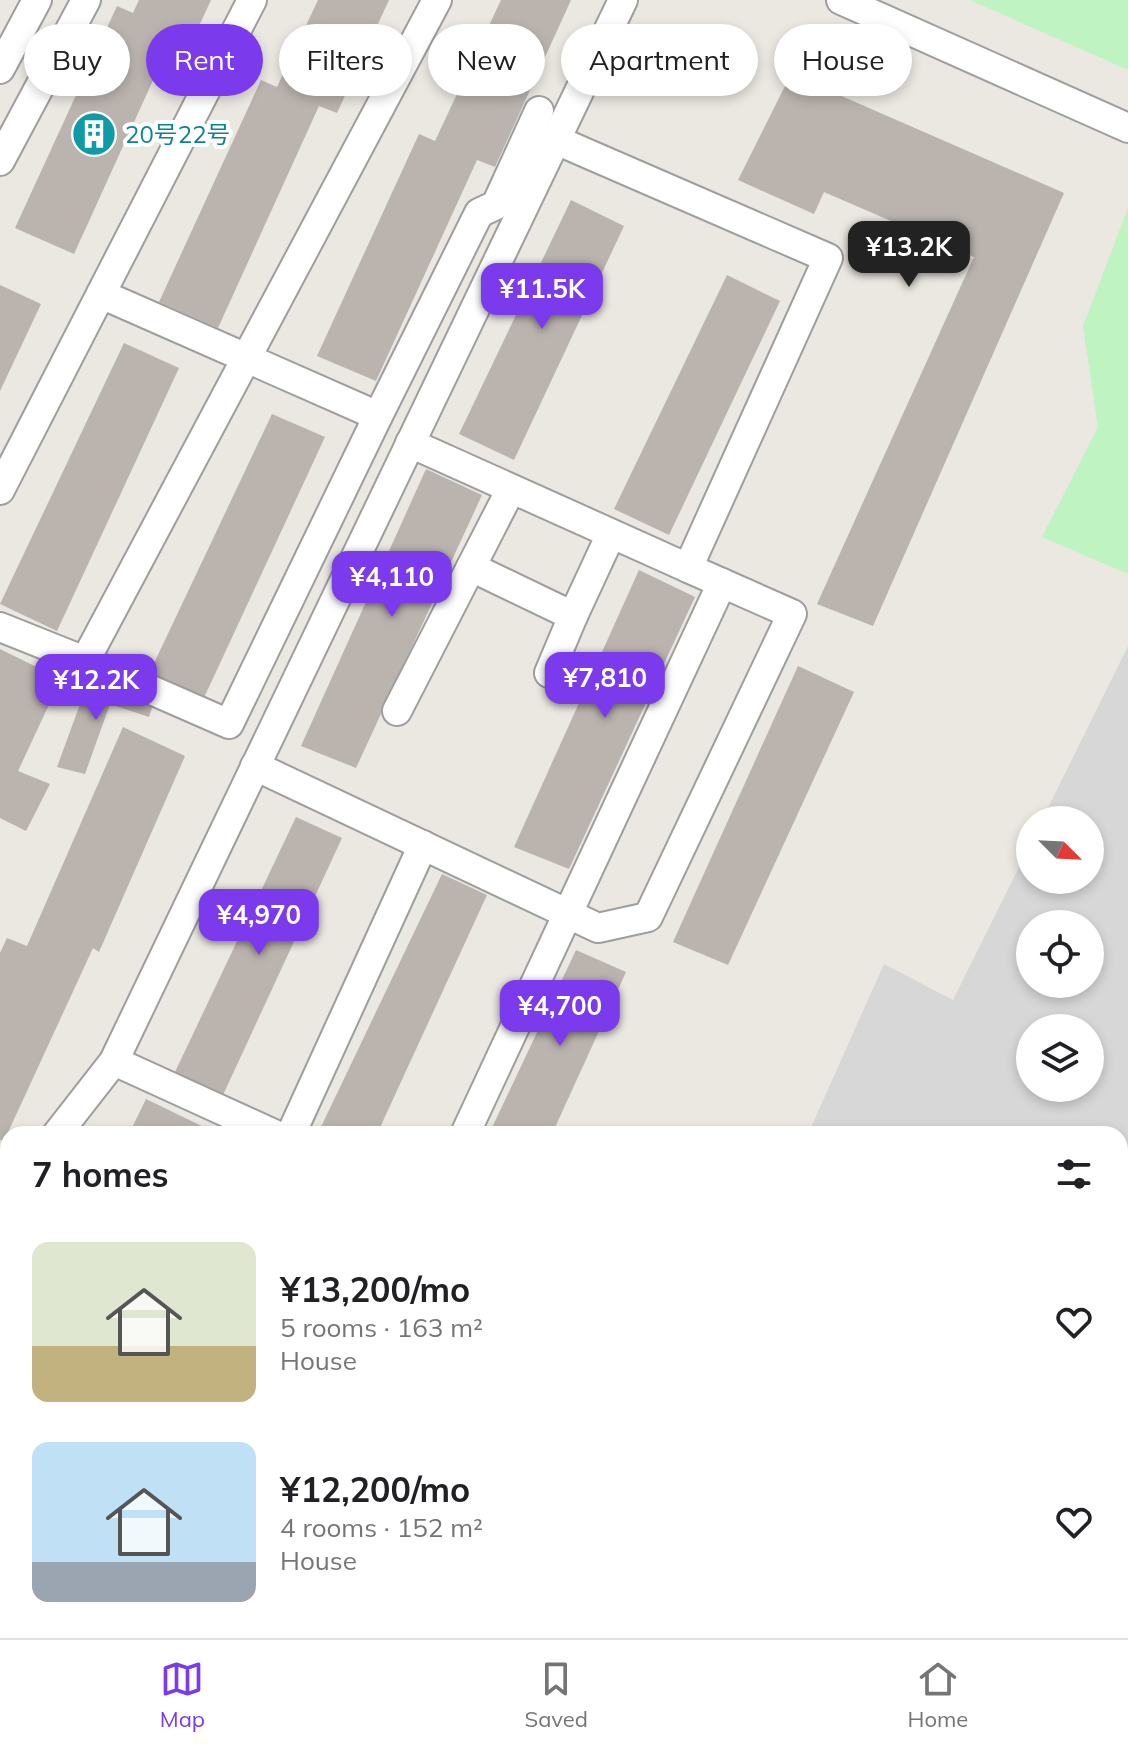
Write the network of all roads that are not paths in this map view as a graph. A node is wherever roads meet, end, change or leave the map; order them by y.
1 (37, 0) edge
2 (86, 0) edge
3 (252, 0) edge
4 (437, 0) edge
5 (623, 0) edge
6 (841, 0) edge
7 (0, 69) edge
8 (539, 111) dead end
9 (1128, 128) edge
10 (556, 140) junction
11 (0, 161) edge
12 (101, 294) junction
13 (247, 358) junction
14 (378, 416) junction
15 (410, 443) junction
16 (511, 489) junction
17 (0, 490) edge
18 (611, 534) junction
19 (471, 567) junction
20 (688, 568) junction
21 (722, 583) junction
22 (573, 616) junction
23 (0, 627) edge
24 (85, 661) junction
25 (549, 673) dead end
26 (397, 711) dead end
27 (255, 766) junction
28 (423, 845) junction
29 (570, 914) junction
30 (114, 1061) junction
31 (63, 1126) edge
32 (239, 1126) edge
33 (295, 1126) edge
34 (469, 1126) edge

1 - 7 street
2 - 11 street
3 - 12 street
4 - 13 street
5 - 10 street
6 - 9 street
8 - 14 street
10 - 15 street
10 - 20 street
12 - 13 street
12 - 17 street
13 - 14 street
13 - 24 street
14 - 24 street
15 - 16 street
15 - 27 street
16 - 18 street
16 - 19 street
18 - 20 street
18 - 22 street
19 - 22 street
19 - 26 street
20 - 21 street
21 - 29 street
21 - 29 street
22 - 25 street
23 - 24 street
27 - 28 street
27 - 30 street
28 - 29 street
28 - 33 street
29 - 34 street
30 - 31 street
30 - 32 street

